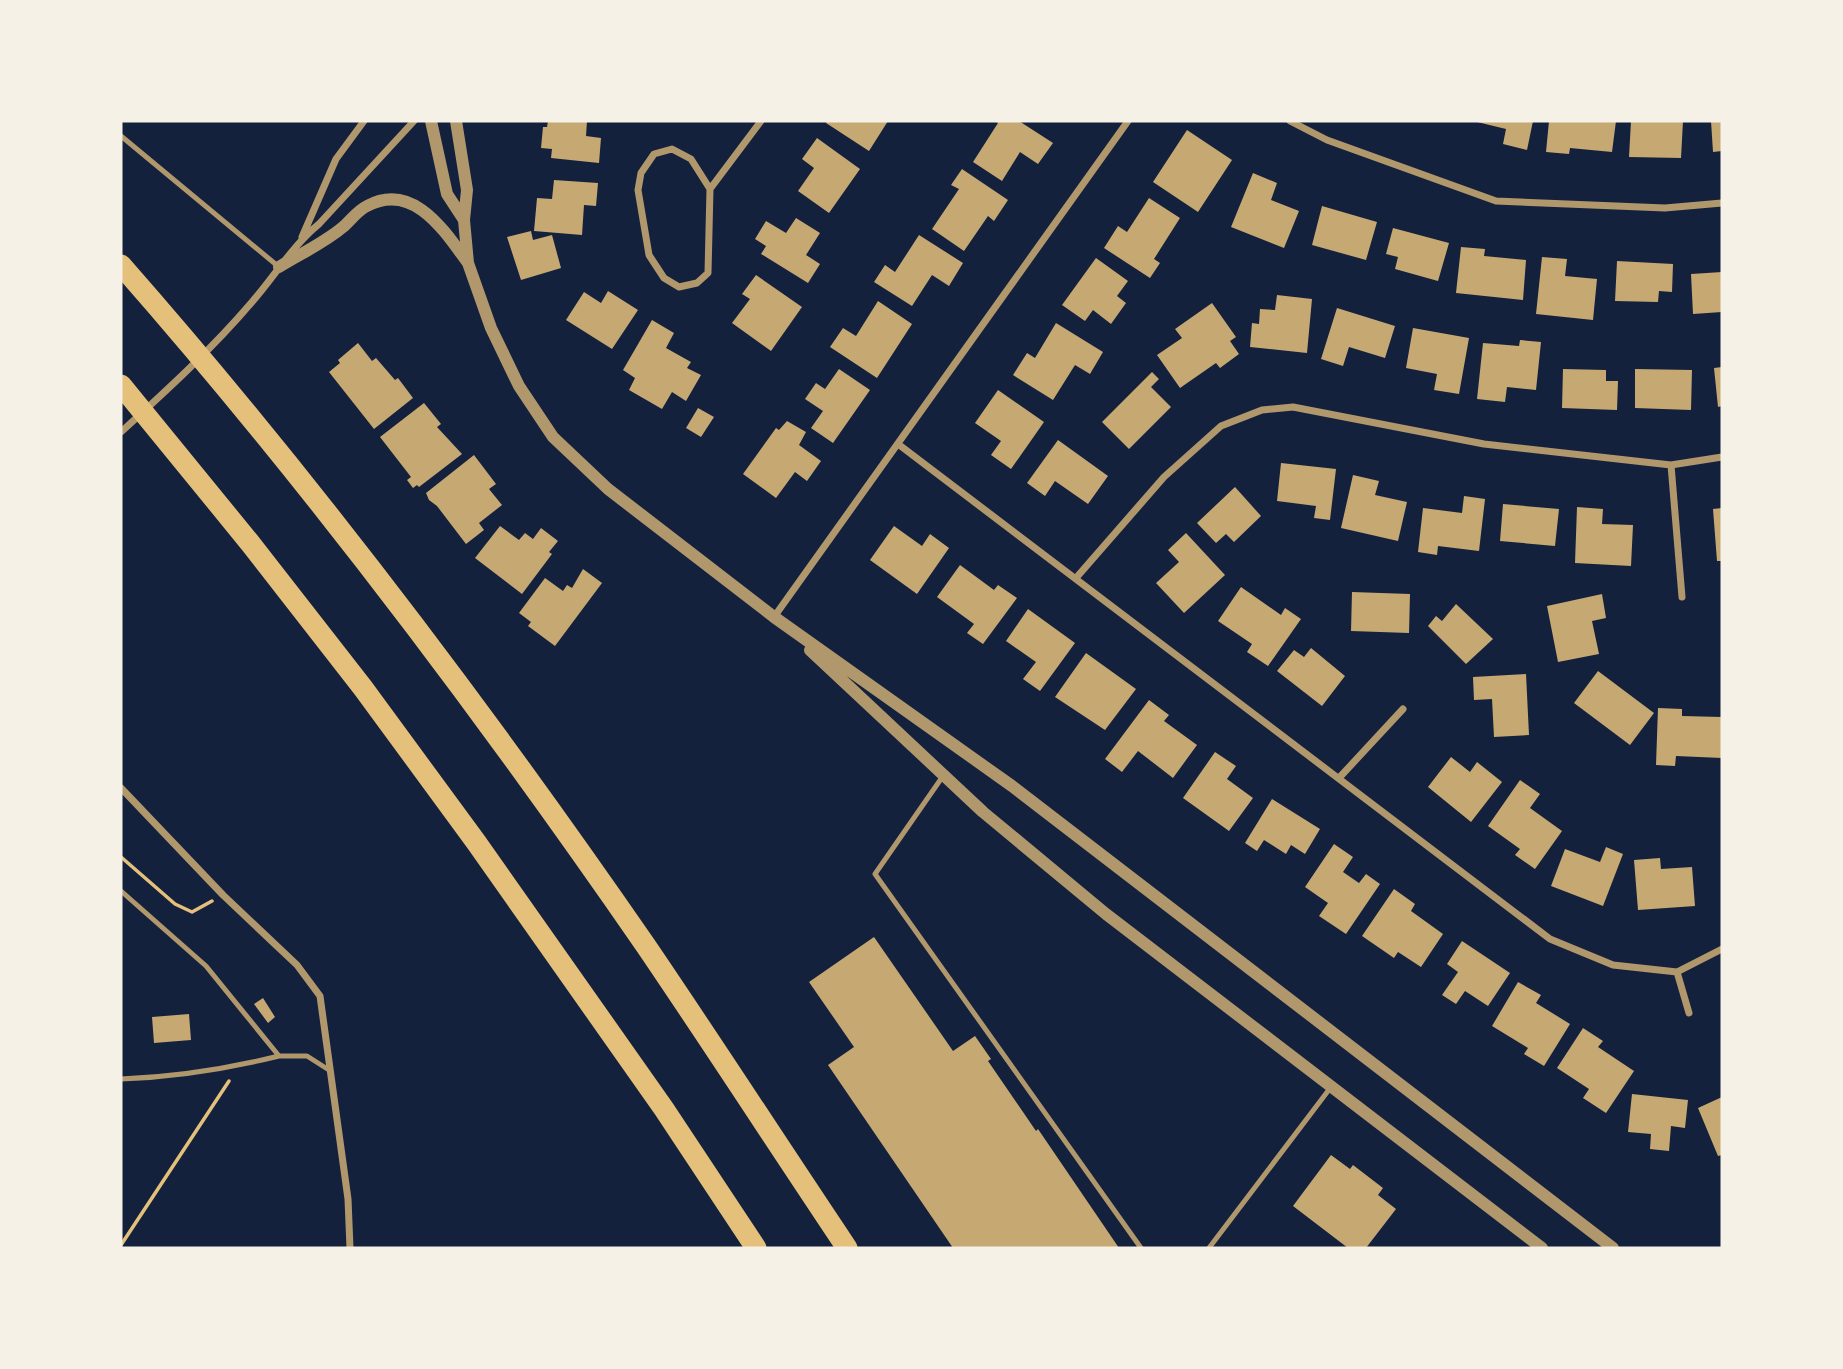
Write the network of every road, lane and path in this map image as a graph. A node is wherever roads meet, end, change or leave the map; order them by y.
1 (364, 121) edge
2 (414, 121) edge
3 (431, 121) edge
4 (456, 121) edge
5 (761, 121) edge
6 (1128, 121) edge
7 (1290, 121) edge
8 (121, 136) edge
9 (710, 189) junction
10 (1722, 203) edge
11 (464, 220) junction
12 (302, 239) junction
13 (468, 264) junction
14 (121, 265) edge
15 (279, 267) junction
16 (121, 385) edge
17 (121, 432) edge
18 (898, 444) junction
19 (1722, 457) edge
20 (1671, 465) junction
21 (1076, 578) junction
22 (1682, 597) dead end
23 (774, 617) junction
24 (1403, 709) dead end
25 (944, 774) junction
26 (1339, 778) junction
27 (121, 788) edge
28 (121, 857) edge
29 (121, 891) edge
30 (223, 895) junction
31 (1722, 949) edge
32 (1677, 972) junction
33 (1689, 1013) dead end
34 (279, 1056) junction
35 (237, 1067) junction
36 (329, 1070) junction
37 (121, 1079) edge
38 (1331, 1087) junction
39 (664, 1109) junction
40 (121, 1245) edge
41 (350, 1248) edge
42 (743, 1248) edge
43 (755, 1248) edge
44 (847, 1248) edge
45 (1141, 1248) edge
46 (1209, 1248) edge
47 (1542, 1248) edge
48 (1613, 1248) edge

1 - 12 street
2 - 12 street
3 - 11 street
4 - 11 street
5 - 9 street
6 - 18 street
7 - 10 street
8 - 15 lane
9 - 9 street
11 - 13 street
12 - 15 street
13 - 15 street
13 - 23 street
14 - 44 highway
15 - 17 street
16 - 39 highway
18 - 21 street
18 - 23 street
19 - 20 street
20 - 21 street
20 - 22 street
21 - 26 street
23 - 25 street
23 - 48 street
24 - 26 street
25 - 38 street
25 - 45 lane
26 - 32 street
27 - 30 street
28 - 30 path
29 - 34 lane
30 - 36 street
31 - 32 street
32 - 33 street
34 - 35 lane
34 - 36 lane
35 - 37 lane
35 - 40 path
36 - 41 street
38 - 46 lane
38 - 47 street
39 - 42 highway
39 - 43 highway

